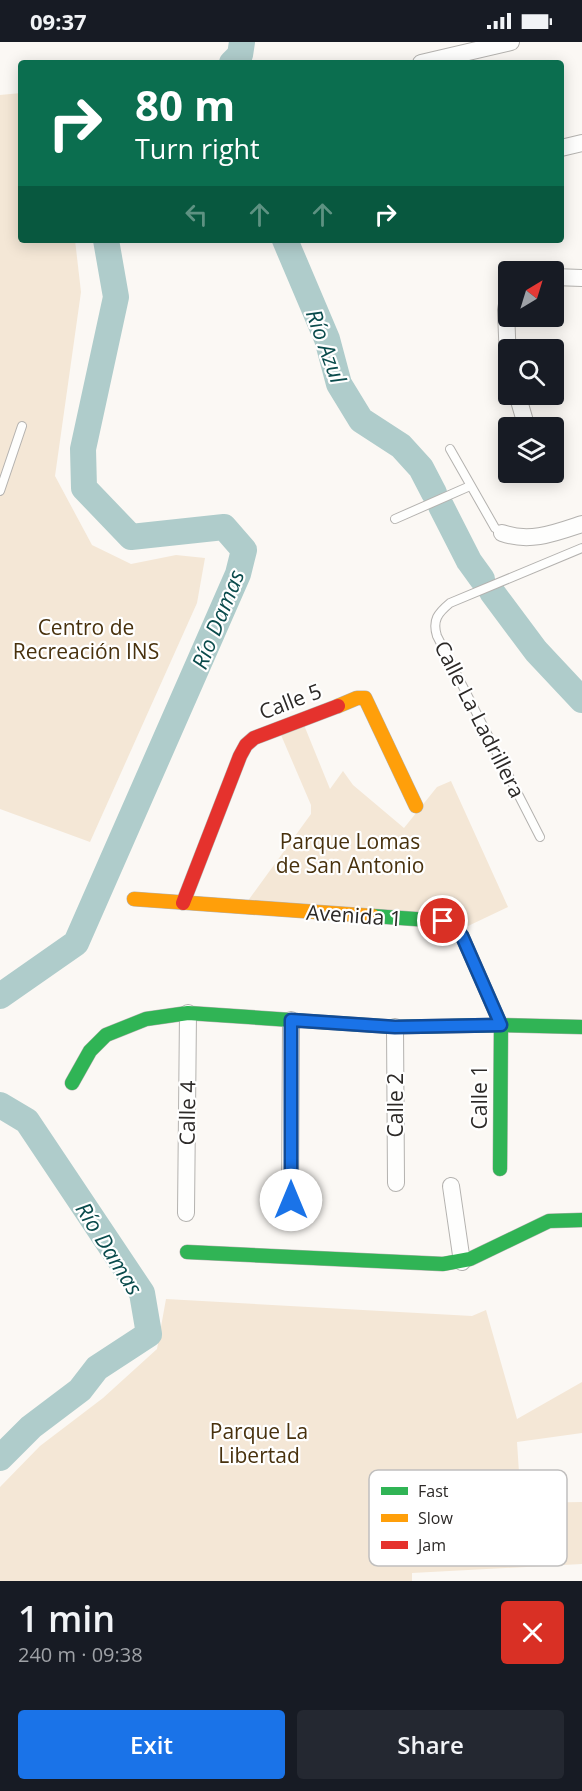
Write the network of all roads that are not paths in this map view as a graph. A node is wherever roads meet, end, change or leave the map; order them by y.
1 (511, 42) edge
2 (434, 60) edge
3 (582, 143) edge
4 (564, 147) edge
5 (564, 277) edge
6 (582, 278) edge
7 (22, 426) dead end
8 (450, 449) dead end
9 (470, 486) junction
10 (0, 491) edge
11 (395, 519) dead end
12 (582, 524) edge
13 (502, 533) joint
14 (582, 548) edge
15 (416, 806) dead end
16 (540, 837) dead end
17 (134, 900) dead end
18 (183, 903) junction
19 (188, 1013) junction
20 (291, 1020) junction
21 (501, 1025) junction
22 (395, 1027) junction
23 (582, 1027) edge
24 (72, 1083) dead end
25 (500, 1169) dead end
26 (396, 1183) dead end
27 (451, 1186) dead end
28 (291, 1200) dead end
29 (186, 1213) dead end
30 (582, 1220) edge
31 (187, 1252) dead end
32 (462, 1262) junction

1 - 2 street
3 - 4 street
5 - 6 street
7 - 10 lane
8 - 9 lane
9 - 11 lane
9 - 13 lane
12 - 13 street
14 - 16 lane, Calle La Ladrillera
15 - 18 street, Calle 5
17 - 18 street, Avenida 1
18 - 21 street, Avenida 1
19 - 20 street
19 - 24 street
19 - 29 street, Calle 4
20 - 22 street
20 - 28 street
21 - 22 street
21 - 23 street
21 - 25 street, Calle 1
22 - 26 street, Calle 2
27 - 32 street
30 - 32 street
31 - 32 street

